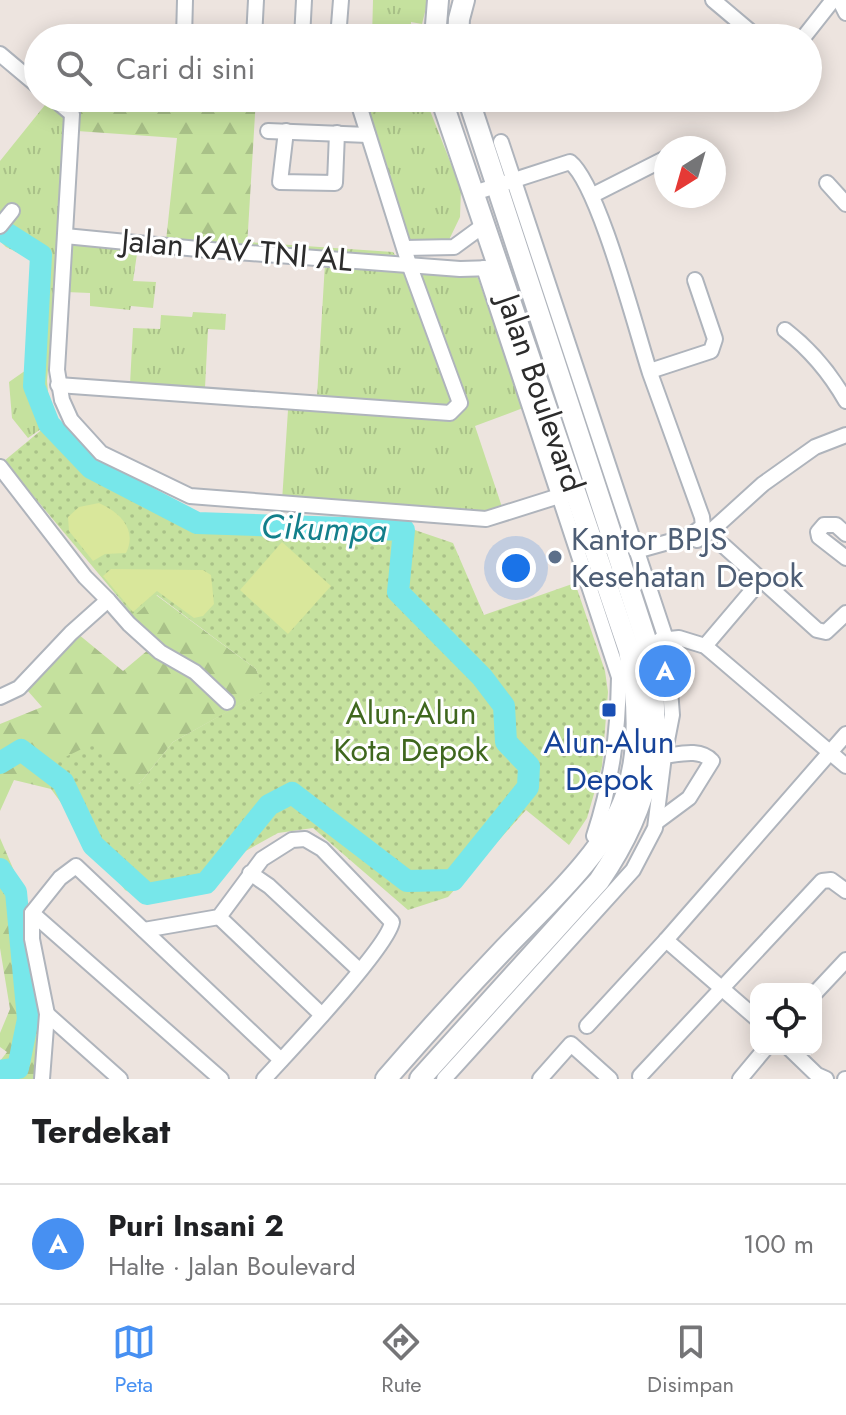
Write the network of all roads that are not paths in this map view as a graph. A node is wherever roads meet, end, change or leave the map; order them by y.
1 (185, 0) edge
2 (256, 0) edge
3 (304, 0) edge
4 (341, 0) edge
5 (438, 0) edge
6 (464, 0) edge
7 (713, 0) edge
8 (842, 4) edge
9 (184, 24) edge
10 (255, 24) edge
11 (303, 24) edge
12 (339, 24) edge
13 (436, 24) edge
14 (459, 24) edge
15 (741, 24) edge
16 (819, 24) edge
17 (0, 54) edge
18 (24, 74) edge
19 (70, 112) edge
20 (361, 112) edge
21 (446, 112) edge
22 (474, 112) edge
23 (268, 131) dead end
24 (286, 131) junction
25 (337, 133) junction
26 (368, 135) junction
27 (501, 142) dead end
28 (654, 164) edge
29 (827, 183) dead end
30 (504, 184) junction
31 (474, 193) junction
32 (593, 195) junction
33 (846, 204) edge
34 (484, 225) junction
35 (65, 236) junction
36 (405, 248) junction
37 (409, 264) junction
38 (492, 268) junction
39 (695, 280) dead end
40 (785, 330) dead end
41 (650, 371) junction
42 (58, 385) junction
43 (846, 401) edge
44 (846, 435) edge
45 (0, 467) edge
46 (568, 494) junction
47 (846, 534) edge
48 (724, 546) dead end
49 (846, 558) edge
50 (632, 559) junction
51 (761, 580) junction
52 (108, 600) junction
53 (846, 613) edge
54 (647, 644) junction
55 (705, 646) junction
56 (0, 697) edge
57 (227, 702) dead end
58 (846, 734) edge
59 (830, 752) junction
60 (664, 756) junction
61 (846, 766) edge
62 (658, 821) junction
63 (594, 836) dead end
64 (250, 873) junction
65 (846, 891) edge
66 (32, 913) junction
67 (219, 917) junction
68 (144, 930) junction
69 (666, 940) junction
70 (846, 960) edge
71 (359, 970) junction
72 (822, 986) edge
73 (722, 988) junction
74 (750, 1013) edge
75 (47, 1014) junction
76 (322, 1015) junction
77 (587, 1026) dead end
78 (760, 1055) edge
79 (796, 1055) edge
80 (281, 1060) junction
81 (640, 1076) dead end
82 (42, 1079) edge
83 (120, 1079) edge
84 (221, 1079) edge
85 (264, 1079) edge
86 (386, 1079) edge
87 (420, 1079) edge
88 (444, 1079) edge
89 (540, 1079) edge
90 (610, 1079) edge
91 (740, 1079) edge
92 (826, 1079) edge

1 - 9 street
2 - 10 street
3 - 11 street
4 - 12 street
5 - 13 main road
6 - 14 main road
7 - 15 street
8 - 16 street
17 - 18 street
19 - 35 street
20 - 26 street
21 - 31 main road, Jalan Boulevard
22 - 30 main road, Jalan Boulevard
23 - 24 street
24 - 25 street
24 - 25 street
25 - 26 street
26 - 36 street
27 - 30 street
28 - 32 street
29 - 33 street
30 - 31 street
30 - 32 street
30 - 50 main road, Jalan Boulevard
31 - 34 main road, Jalan Boulevard
32 - 41 street
34 - 36 street
34 - 38 main road, Jalan Boulevard
35 - 37 street, Jalan KAV TNI AL
35 - 42 street
36 - 37 street
37 - 38 street, Jalan KAV TNI AL
37 - 42 street
38 - 46 main road, Jalan Boulevard
39 - 41 street
40 - 43 street
41 - 50 street
42 - 46 street
44 - 50 street
45 - 52 street
46 - 54 main road, Jalan Boulevard
46 - 63 street
47 - 49 street
48 - 51 street
50 - 54 main road, Jalan Boulevard
51 - 53 street
51 - 55 street
52 - 56 street
52 - 57 street
54 - 55 street
54 - 60 street
54 - 86 main road, Jalan Boulevard
54 - 87 main road, Jalan Boulevard
55 - 59 street
58 - 59 street
59 - 61 street
59 - 69 street
60 - 62 street
60 - 62 street
62 - 88 street
64 - 67 street
64 - 71 street
64 - 71 street
65 - 73 street
66 - 68 street
66 - 75 street
66 - 84 street
67 - 68 street
67 - 76 street
68 - 80 street
69 - 73 street
69 - 77 street
70 - 72 street
71 - 76 street
73 - 74 street
73 - 81 street
75 - 82 street
75 - 83 street
76 - 80 street
78 - 91 street
79 - 92 street
80 - 85 street
89 - 90 street

